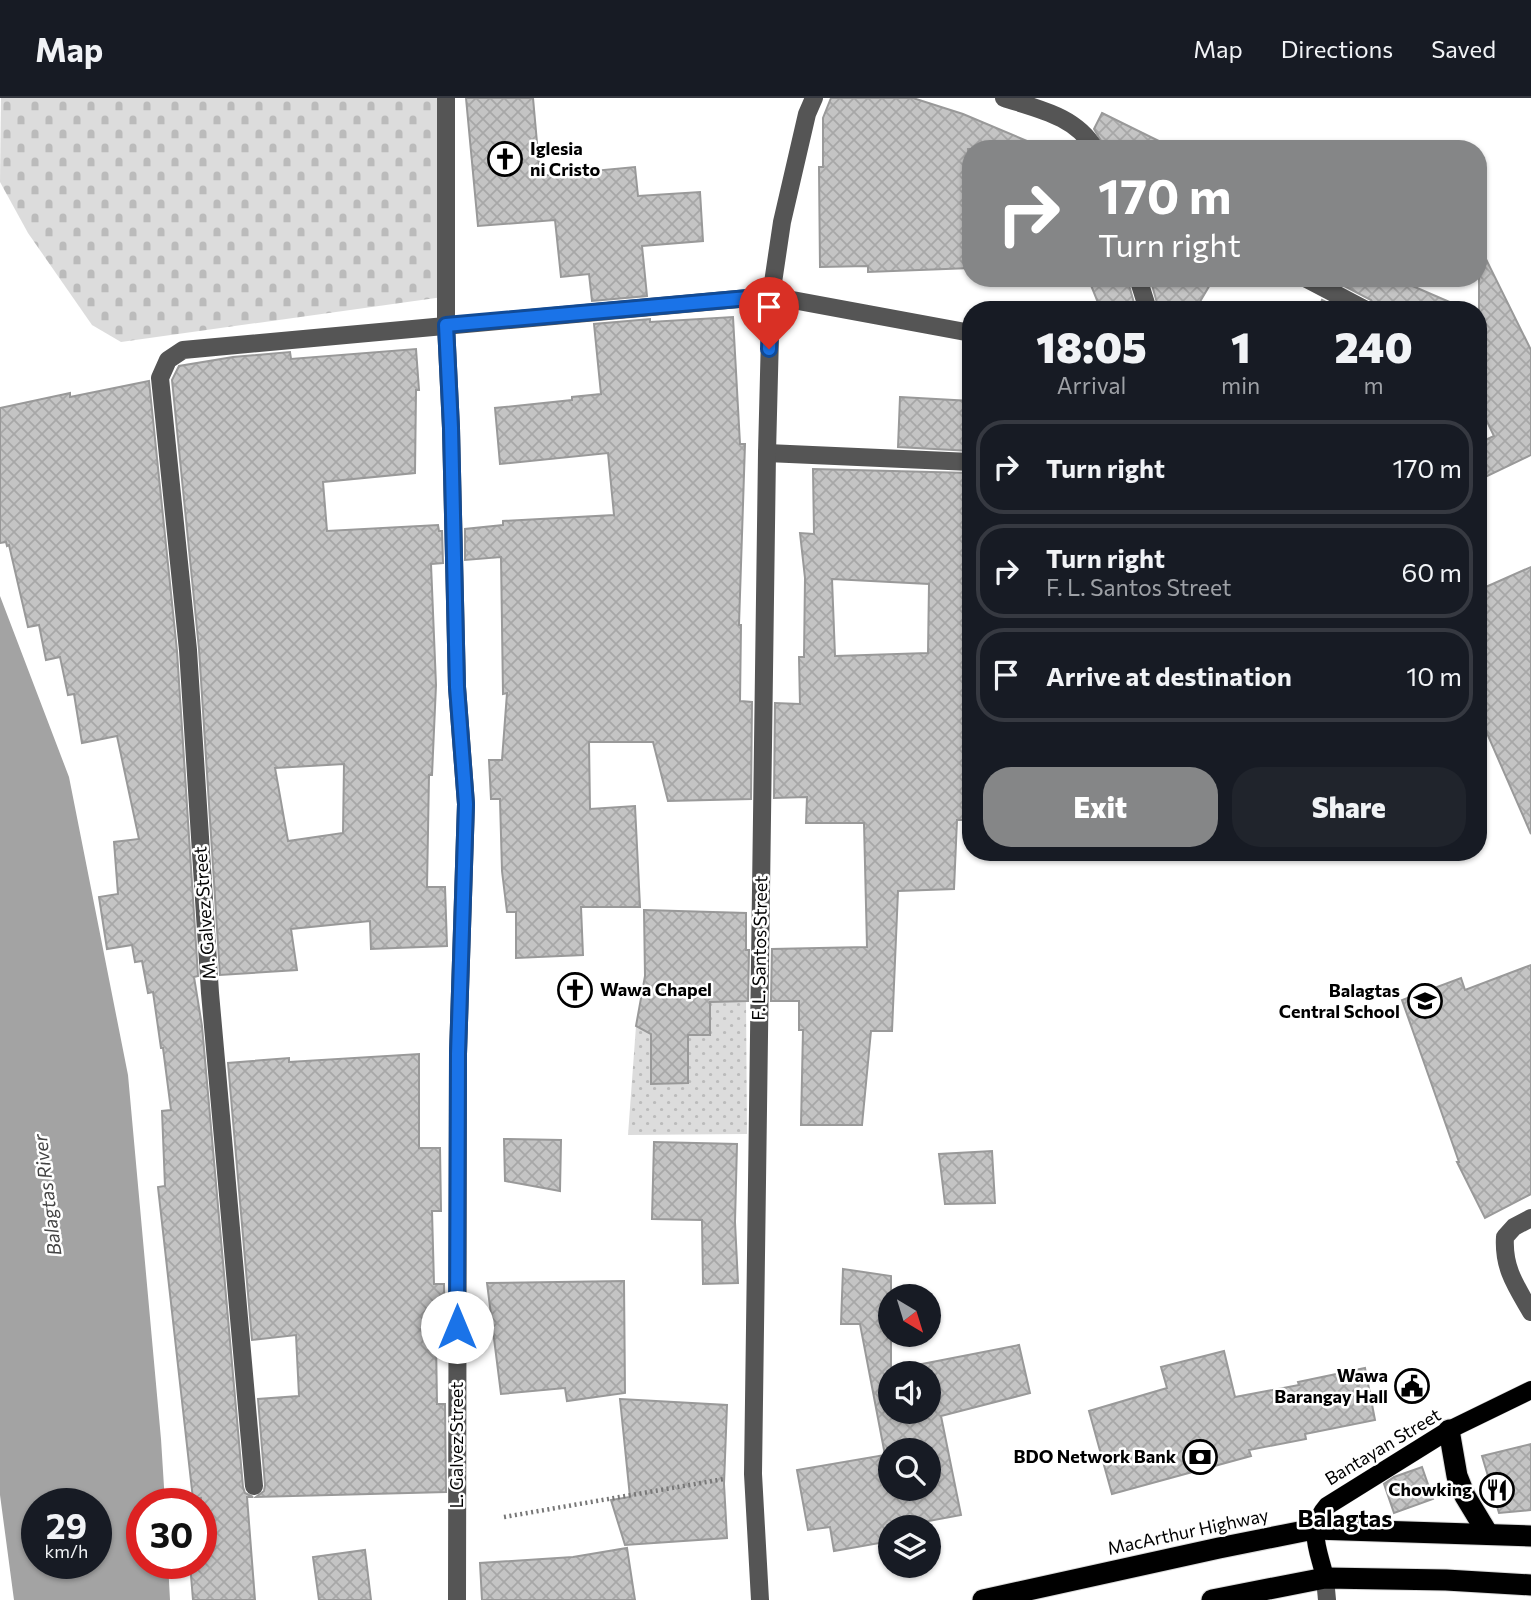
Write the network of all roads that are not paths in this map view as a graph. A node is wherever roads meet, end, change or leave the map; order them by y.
1 (446, 98) edge
2 (814, 98) edge
3 (1004, 98) edge
4 (1089, 140) edge
5 (1322, 287) edge
6 (771, 296) junction
7 (1349, 301) edge
8 (446, 325) junction
9 (962, 331) edge
10 (767, 453) junction
11 (962, 462) edge
12 (1531, 1218) edge
13 (1531, 1312) edge
14 (1531, 1390) edge
15 (1449, 1430) junction
16 (254, 1486) dead end
17 (1314, 1530) junction
18 (1488, 1534) junction
19 (1531, 1536) edge
20 (1325, 1578) junction
21 (1531, 1585) edge
22 (457, 1600) edge
23 (760, 1600) edge
24 (983, 1600) edge
25 (1212, 1600) edge
26 (1327, 1600) edge

1 - 8 street, L. Galvez Street
2 - 6 street, F. L. Santos Street
3 - 4 street
5 - 7 street
6 - 8 street
6 - 9 street
6 - 10 street, F. L. Santos Street
8 - 16 street, M. Galvez Street
8 - 22 street, L. Galvez Street
10 - 11 street
10 - 23 street, F. L. Santos Street
12 - 13 street
14 - 15 main road, Bantayan Street
15 - 17 main road, Bantayan Street
15 - 18 highway
17 - 18 highway, MacArthur Highway
17 - 20 main road
17 - 24 highway, MacArthur Highway
18 - 19 highway, MacArthur Highway
20 - 21 highway
20 - 25 highway
20 - 26 street

